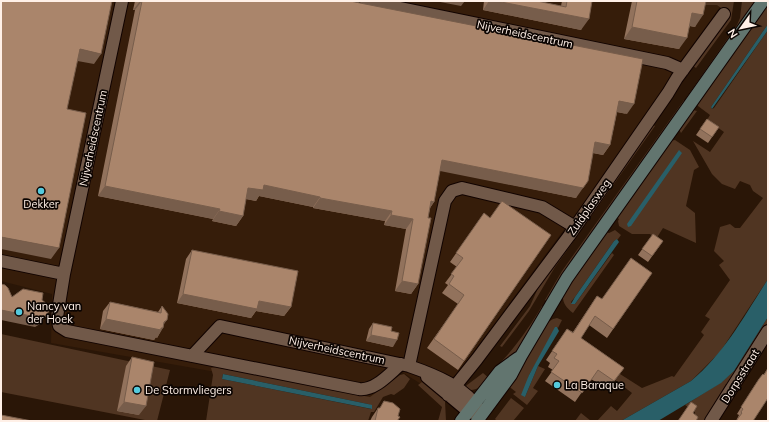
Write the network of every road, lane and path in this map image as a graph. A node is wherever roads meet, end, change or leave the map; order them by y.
1 (122, 1) edge
2 (366, 1) edge
3 (763, 1) edge
4 (724, 14) dead end
5 (683, 70) junction
6 (574, 227) junction
7 (1, 261) edge
8 (64, 274) junction
9 (768, 332) edge
10 (192, 356) junction
11 (410, 366) junction
12 (451, 390) junction
13 (473, 414) edge
14 (711, 421) edge

1 - 8 street, Nijverheidscentrum
2 - 5 street, Nijverheidscentrum
3 - 13 main road, Zuidplasweg
4 - 5 street, Zuidplasweg
5 - 6 street, Zuidplasweg
6 - 11 street
6 - 12 street, Zuidplasweg
7 - 8 street
8 - 10 street, Nijverheidscentrum
9 - 14 street, Dorpsstraat
10 - 11 street, Nijverheidscentrum
10 - 11 street, Nijverheidscentrum
11 - 12 street, Nijverheidscentrum
12 - 13 street, Nijverheidscentrum

